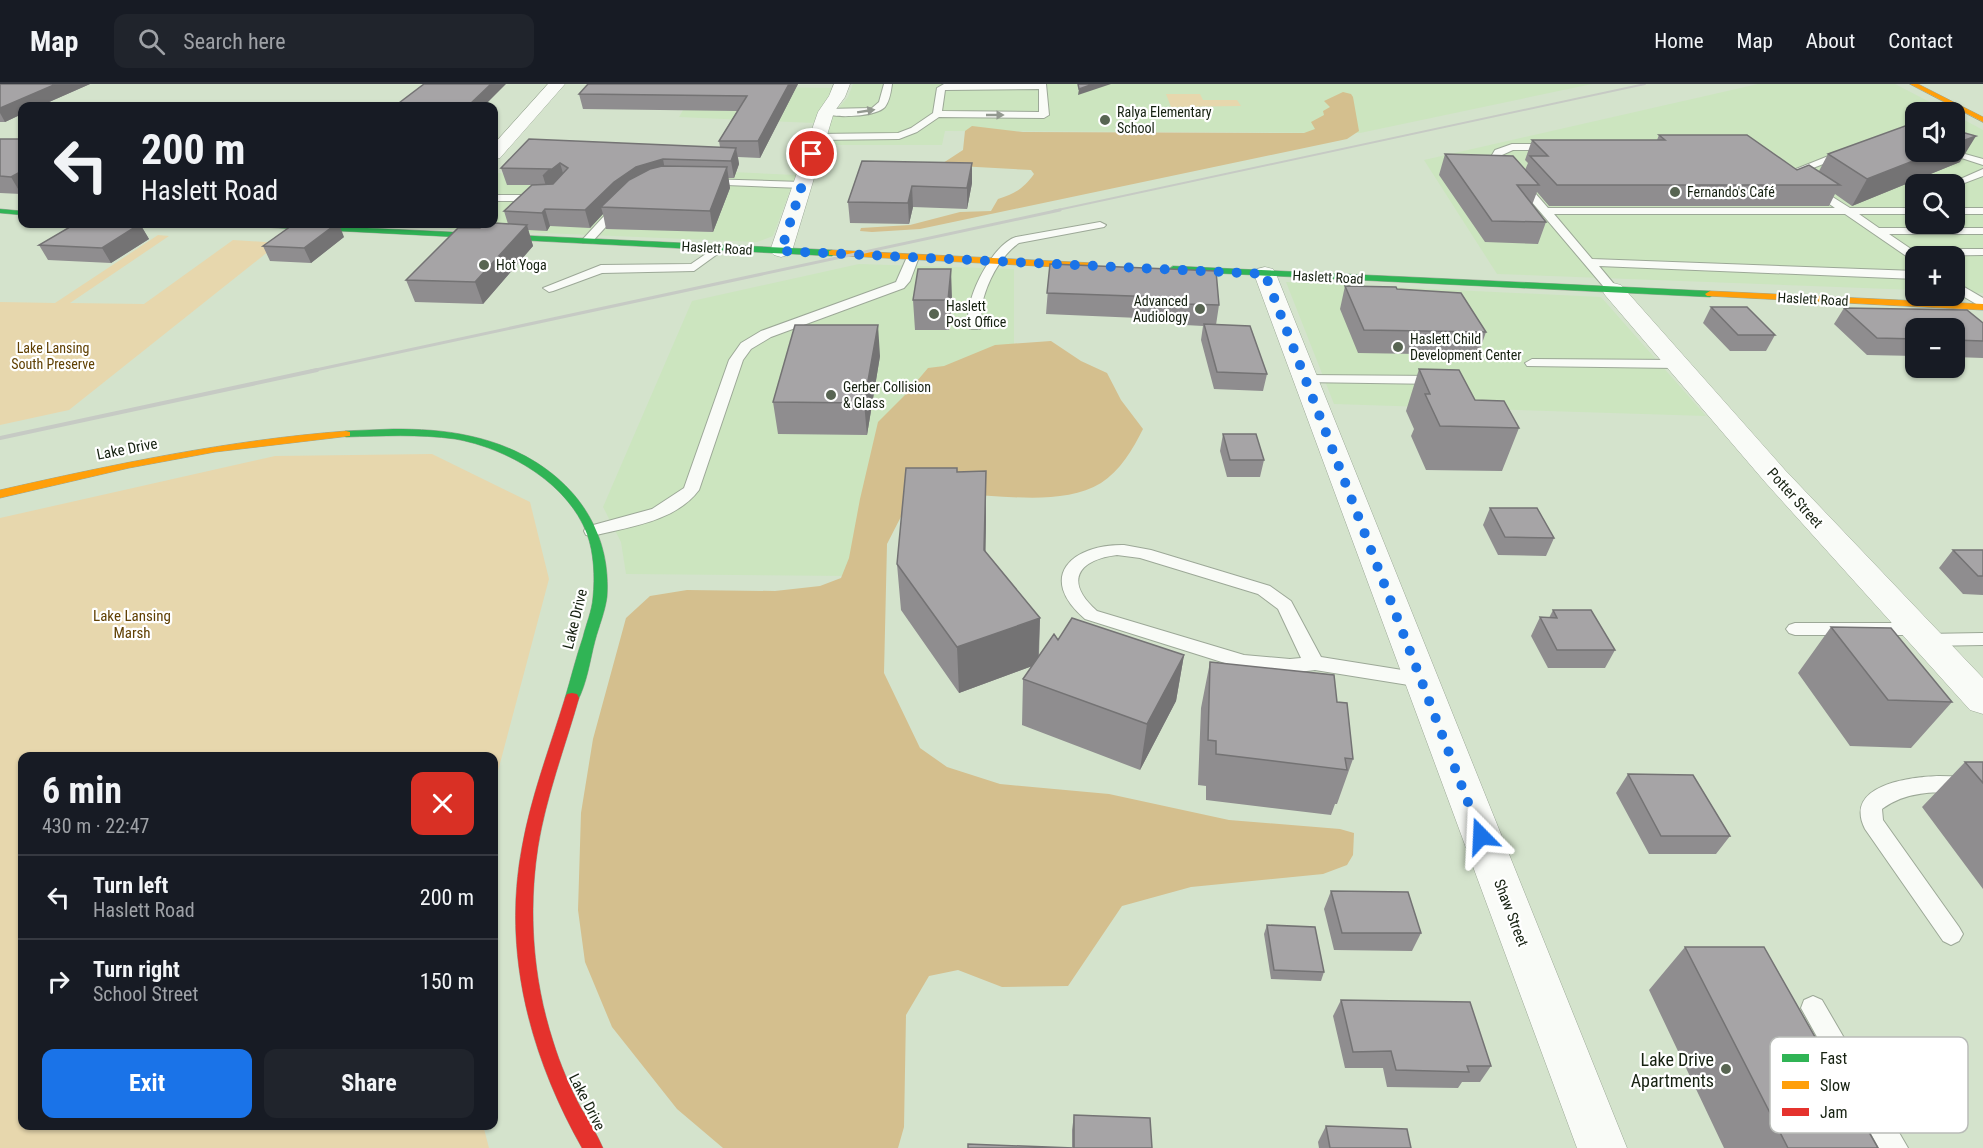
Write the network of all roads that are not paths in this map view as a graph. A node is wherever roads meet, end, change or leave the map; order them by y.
1 (557, 84) edge
2 (842, 84) edge
3 (888, 84) edge
4 (1913, 84) edge
5 (826, 112) junction
6 (937, 114) junction
7 (1983, 120) edge
8 (818, 137) junction
9 (1564, 147) edge
10 (498, 150) edge
11 (1854, 150) edge
12 (1965, 157) edge
13 (1983, 162) edge
14 (1782, 166) edge
15 (1791, 172) junction
16 (1983, 172) edge
17 (1965, 179) edge
18 (688, 182) edge
19 (802, 185) junction
20 (498, 198) edge
21 (552, 198) edge
22 (627, 199) edge
23 (0, 211) edge
24 (1544, 211) junction
25 (1848, 211) junction
26 (1905, 211) edge
27 (1965, 211) edge
28 (1983, 212) edge
29 (18, 213) edge
30 (1100, 225) dead end
31 (426, 228) edge
32 (1876, 231) junction
33 (1983, 231) edge
34 (587, 241) junction
35 (719, 248) junction
36 (1905, 250) edge
37 (781, 251) junction
38 (1983, 252) edge
39 (1965, 253) edge
40 (913, 257) junction
41 (996, 261) junction
42 (1588, 262) junction
43 (1113, 267) edge
44 (1160, 269) edge
45 (1265, 274) junction
46 (1905, 275) edge
47 (549, 288) dead end
48 (1613, 290) junction
49 (1965, 293) edge
50 (1983, 306) edge
51 (975, 326) dead end
52 (1532, 363) dead end
53 (1676, 364) junction
54 (1305, 379) junction
55 (1449, 380) edge
56 (0, 494) edge
57 (592, 531) junction
58 (1795, 629) dead end
59 (1920, 635) junction
60 (1983, 639) edge
61 (1315, 663) junction
62 (1421, 680) junction
63 (1983, 701) edge
64 (1983, 785) edge
65 (1951, 933) dead end
66 (1813, 1008) dead end
67 (1830, 1037) edge
68 (1885, 1133) edge
69 (593, 1148) edge
70 (1602, 1148) edge
71 (1894, 1148) edge

1 - 10 street
2 - 5 street
5 -> 3 lane
4 - 7 street
5 - 8 street
6 -> 6 lane
6 - 8 lane
8 - 19 street
9 - 24 lane
11 - 15 lane
12 - 13 lane
14 - 15 lane
15 - 25 lane
16 - 17 lane
18 - 19 lane
19 - 37 street
20 - 21 lane
22 - 34 lane
23 - 29 street
24 - 25 lane
24 - 42 lane
25 - 26 lane
25 - 32 lane
27 - 28 lane
30 - 41 lane
31 - 34 street, Haslett Road
32 - 33 lane
32 - 36 lane
34 - 35 street, Haslett Road
35 - 37 street, Haslett Road
35 - 47 lane
37 - 40 street, Haslett Road
38 - 39 lane
40 - 41 street, Haslett Road
40 - 57 lane
41 - 43 street, Haslett Road
41 - 51 lane
42 - 46 lane
42 - 48 lane
44 - 45 street, Haslett Road
45 - 48 street, Haslett Road
45 - 54 street, Shaw Street
48 - 50 street, Haslett Road
48 - 53 street, Potter Street
49 - 50 lane
52 - 53 lane
53 - 59 street, Potter Street
54 - 55 lane
54 - 62 street, Shaw Street
56 - 57 street, Lake Drive
57 - 69 street, Lake Drive
58 - 59 lane
59 - 60 lane
59 - 63 street, Potter Street
61 - 61 lane
61 - 62 lane
62 - 70 street, Shaw Street
64 - 65 lane
66 - 67 lane
68 - 71 lane

